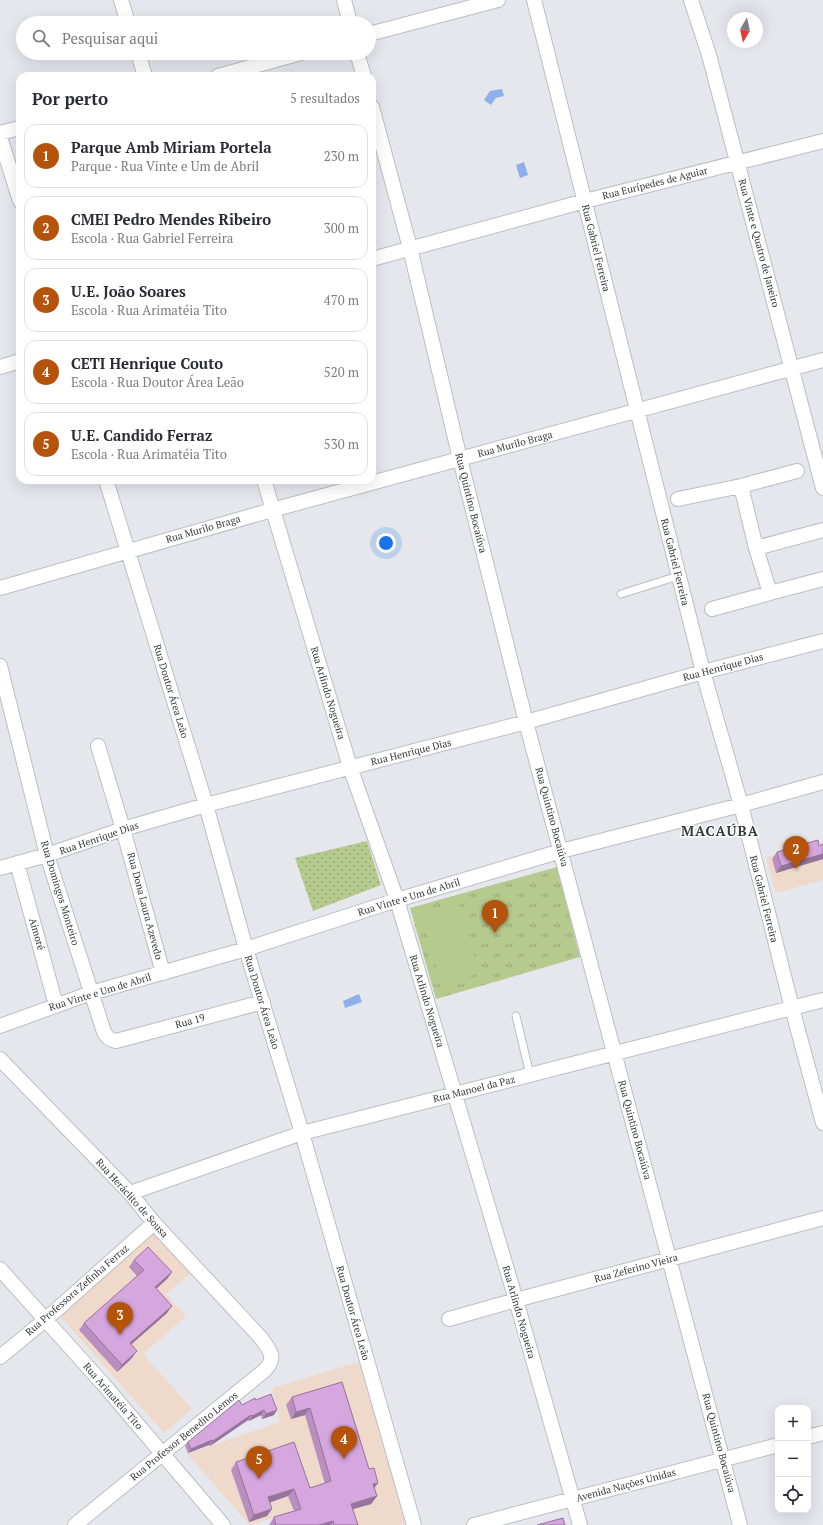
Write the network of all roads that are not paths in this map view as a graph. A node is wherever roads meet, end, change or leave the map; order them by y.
1 (121, 0) edge
2 (344, 0) edge
3 (498, 0) edge
4 (534, 0) edge
5 (691, 0) edge
6 (126, 16) edge
7 (348, 16) edge
8 (376, 32) edge
9 (140, 60) edge
10 (276, 60) edge
11 (359, 60) edge
12 (144, 72) edge
13 (232, 72) edge
14 (363, 72) edge
15 (376, 122) edge
16 (16, 129) edge
17 (0, 133) edge
18 (0, 137) edge
19 (823, 141) edge
20 (737, 162) junction
21 (16, 188) edge
22 (585, 201) junction
23 (410, 248) junction
24 (376, 258) edge
25 (823, 360) edge
26 (16, 362) edge
27 (0, 367) edge
28 (792, 369) junction
29 (636, 411) junction
30 (460, 459) junction
31 (797, 471) dead end
32 (376, 482) edge
33 (107, 484) edge
34 (265, 484) edge
35 (368, 484) edge
36 (741, 486) junction
37 (823, 488) edge
38 (678, 499) dead end
39 (272, 510) junction
40 (823, 530) edge
41 (756, 548) junction
42 (128, 550) junction
43 (678, 576) junction
44 (823, 579) edge
45 (0, 588) edge
46 (770, 593) junction
47 (621, 594) dead end
48 (712, 610) dead end
49 (823, 641) edge
50 (0, 666) edge
51 (703, 672) junction
52 (526, 722) junction
53 (98, 746) dead end
54 (350, 767) junction
55 (823, 782) edge
56 (206, 805) junction
57 (741, 805) junction
58 (124, 828) junction
59 (561, 851) junction
60 (47, 856) junction
61 (17, 863) junction
62 (0, 868) edge
63 (397, 900) junction
64 (246, 950) junction
65 (163, 973) junction
66 (91, 993) junction
67 (823, 1000) edge
68 (263, 1002) junction
69 (56, 1005) junction
70 (792, 1008) junction
71 (516, 1016) dead end
72 (0, 1026) edge
73 (116, 1041) joint
74 (615, 1054) junction
75 (0, 1059) edge
76 (530, 1075) junction
77 (455, 1094) junction
78 (823, 1123) edge
79 (302, 1133) junction
80 (130, 1193) junction
81 (823, 1218) edge
82 (154, 1223) junction
83 (669, 1259) junction
84 (0, 1269) edge
85 (516, 1300) junction
86 (449, 1319) dead end
87 (45, 1320) junction
88 (262, 1338) joint
89 (0, 1357) edge
90 (823, 1433) edge
91 (811, 1436) edge
92 (775, 1446) edge
93 (162, 1453) junction
94 (723, 1459) junction
95 (572, 1499) junction
96 (76, 1525) edge
97 (223, 1525) edge
98 (414, 1525) edge
99 (474, 1525) edge
100 (580, 1525) edge
101 (740, 1525) edge

1 - 6 street
2 - 7 street
3 - 8 street
4 - 22 street, Rua Gabriel Ferreira
5 - 20 street, Rua Vinte e Quatro de Janeiro
9 - 12 street
10 - 13 street
11 - 14 street
15 - 23 street, Rua Quintino Bocaiúva
16 - 17 street
18 - 21 street
19 - 20 street, Rua Eurípedes de Aguiar
20 - 22 street, Rua Eurípedes de Aguiar
20 - 28 street, Rua Vinte e Quatro de Janeiro
22 - 23 street, Rua Eurípedes de Aguiar
22 - 29 street, Rua Gabriel Ferreira
23 - 24 street, Rua Eurípedes de Aguiar
23 - 30 street, Rua Quintino Bocaiúva
25 - 28 street, Rua Murilo Braga
26 - 27 street
28 - 29 street, Rua Murilo Braga
28 - 37 street, Rua Vinte e Quatro de Janeiro
29 - 30 street, Rua Murilo Braga
29 - 43 street, Rua Gabriel Ferreira
30 - 32 street, Rua Murilo Braga
30 - 52 street, Rua Quintino Bocaiúva
31 - 36 street
33 - 42 street, Rua Doutor Área Leão
34 - 39 street, Rua Arlindo Nogueira
35 - 39 street, Rua Murilo Braga
36 - 38 street
36 - 41 street
39 - 42 street, Rua Murilo Braga
39 - 54 street, Rua Arlindo Nogueira
40 - 41 street
41 - 46 street
42 - 45 street, Rua Murilo Braga
42 - 56 street, Rua Doutor Área Leão
43 - 47 lane
43 - 51 street, Rua Gabriel Ferreira
44 - 46 street
46 - 48 street
49 - 51 street, Rua Henrique Dias
50 - 60 street, Rua Domingos Monteiro
51 - 52 street, Rua Henrique Dias
51 - 57 street, Rua Gabriel Ferreira
52 - 54 street, Rua Henrique Dias
52 - 59 street, Rua Quintino Bocaiúva
53 - 58 street, Rua Dona Laura Azevedo
54 - 56 street, Rua Henrique Dias
54 - 63 street, Rua Arlindo Nogueira
55 - 57 street, Rua Vinte e Um de Abril
56 - 58 street, Rua Henrique Dias
56 - 64 street, Rua Doutor Área Leão
57 - 59 street, Rua Vinte e Um de Abril
57 - 70 street, Rua Gabriel Ferreira
58 - 60 street, Rua Henrique Dias
58 - 65 street, Rua Dona Laura Azevedo
59 - 63 street, Rua Vinte e Um de Abril
59 - 74 street, Rua Quintino Bocaiúva
60 - 61 street, Rua Henrique Dias
60 - 66 street, Rua Domingos Monteiro
61 - 62 street, Rua Henrique Dias
61 - 69 street, Aimoré
63 - 64 street, Rua Vinte e Um de Abril
63 - 77 street, Rua Arlindo Nogueira
64 - 65 street, Rua Vinte e Um de Abril
64 - 68 street, Rua Doutor Área Leão
65 - 66 street, Rua Vinte e Um de Abril
66 - 69 street, Rua Vinte e Um de Abril
66 - 73 street, Rua Domingos Monteiro
67 - 70 street, Rua Manoel da Paz
68 - 73 street, Rua 19
68 - 79 street, Rua Doutor Área Leão
69 - 72 street, Rua Vinte e Um de Abril
70 - 74 street, Rua Manoel da Paz
70 - 78 street, Rua Gabriel Ferreira
71 - 76 lane
74 - 76 street, Rua Manoel da Paz
74 - 83 street, Rua Quintino Bocaiúva
75 - 80 street, Rua Heráclito de Sousa
76 - 77 street, Rua Manoel da Paz
77 - 79 street, Rua Manoel da Paz
77 - 85 street, Rua Arlindo Nogueira
79 - 80 street, Rua Manoel da Paz
79 - 98 street, Rua Doutor Área Leão
80 - 82 street, Rua Heráclito de Sousa
81 - 83 street, Rua Zeferino Vieira
82 - 87 street, Rua Professora Zefinha Ferraz
82 - 88 street, Rua Heráclito de Sousa
83 - 85 street, Rua Zeferino Vieira
83 - 94 street, Rua Quintino Bocaiúva
84 - 87 street, Rua Arimatéia Tito
85 - 86 street, Rua Zeferino Vieira
85 - 95 street, Rua Arlindo Nogueira
87 - 89 street, Rua Professora Zefinha Ferraz
87 - 93 street, Rua Arimatéia Tito
88 - 93 street, Rua Professor Benedito Lemos
90 - 91 street
92 - 94 street, Avenida Nações Unidas
93 - 96 street, Rua Professor Benedito Lemos
93 - 97 street, Rua Arimatéia Tito
94 - 95 street, Avenida Nações Unidas
94 - 101 street, Rua Quintino Bocaiúva
95 - 99 street, Avenida Nações Unidas
95 - 100 street, Rua Arlindo Nogueira

